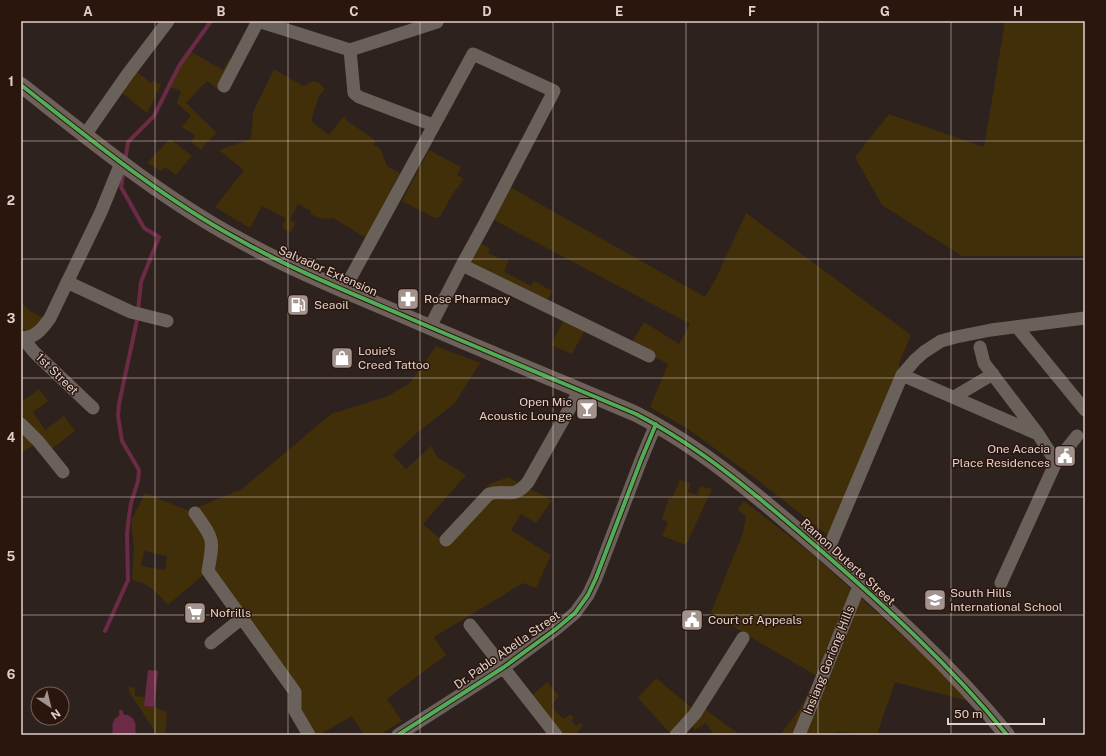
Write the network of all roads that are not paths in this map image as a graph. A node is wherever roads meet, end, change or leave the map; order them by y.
1 (168, 21) edge
2 (258, 21) edge
3 (437, 22) edge
4 (350, 50) junction
5 (21, 85) edge
6 (224, 86) dead end
7 (433, 125) junction
8 (85, 135) junction
9 (127, 167) junction
10 (462, 265) junction
11 (67, 282) junction
12 (344, 290) junction
13 (1085, 318) edge
14 (167, 321) dead end
15 (430, 327) junction
16 (1017, 327) junction
17 (22, 337) edge
18 (980, 346) dead end
19 (649, 356) dead end
20 (993, 374) junction
21 (902, 375) junction
22 (580, 390) junction
23 (954, 396) junction
24 (93, 408) dead end
25 (1085, 410) edge
26 (21, 424) edge
27 (656, 424) junction
28 (1038, 434) junction
29 (1077, 436) dead end
30 (1056, 462) junction
31 (63, 472) dead end
32 (195, 513) dead end
33 (446, 540) dead end
34 (826, 555) junction
35 (1002, 583) dead end
36 (860, 584) junction
37 (242, 618) junction
38 (470, 625) dead end
39 (743, 638) dead end
40 (211, 643) dead end
41 (504, 667) junction
42 (309, 735) edge
43 (398, 735) edge
44 (556, 735) edge
45 (676, 735) edge
46 (799, 735) edge
47 (1007, 735) edge

1 - 8 street
2 - 4 street
2 - 6 street
3 - 4 street
4 - 7 street
5 - 8 main road, Salvador Extension
7 - 10 street
7 - 12 street
8 - 9 main road, Salvador Extension
9 - 11 street
9 - 12 main road, Salvador Extension
10 - 15 street
10 - 19 street
11 - 14 street
11 - 17 street
12 - 15 main road, Salvador Extension
13 - 16 street
15 - 22 main road, Salvador Extension
16 - 21 street
16 - 25 street
17 - 24 street, 1st Street
18 - 20 street
20 - 23 street
20 - 28 street
21 - 23 street
21 - 34 street
22 - 27 main road, Salvador Extension
22 - 33 street
23 - 28 street
26 - 31 street
27 - 34 main road, Ramon Duterte Street
27 - 41 street, Dr. Pablo Abella Street
28 - 30 street
29 - 30 street
30 - 35 street
32 - 37 street
34 - 36 main road, Ramon Duterte Street
36 - 46 street, Insiang Goriong Hills
36 - 47 main road, Ramon Duterte Street
37 - 40 street
37 - 42 street
38 - 41 street
39 - 45 street
41 - 43 street, Dr. Pablo Abella Street
41 - 44 street

